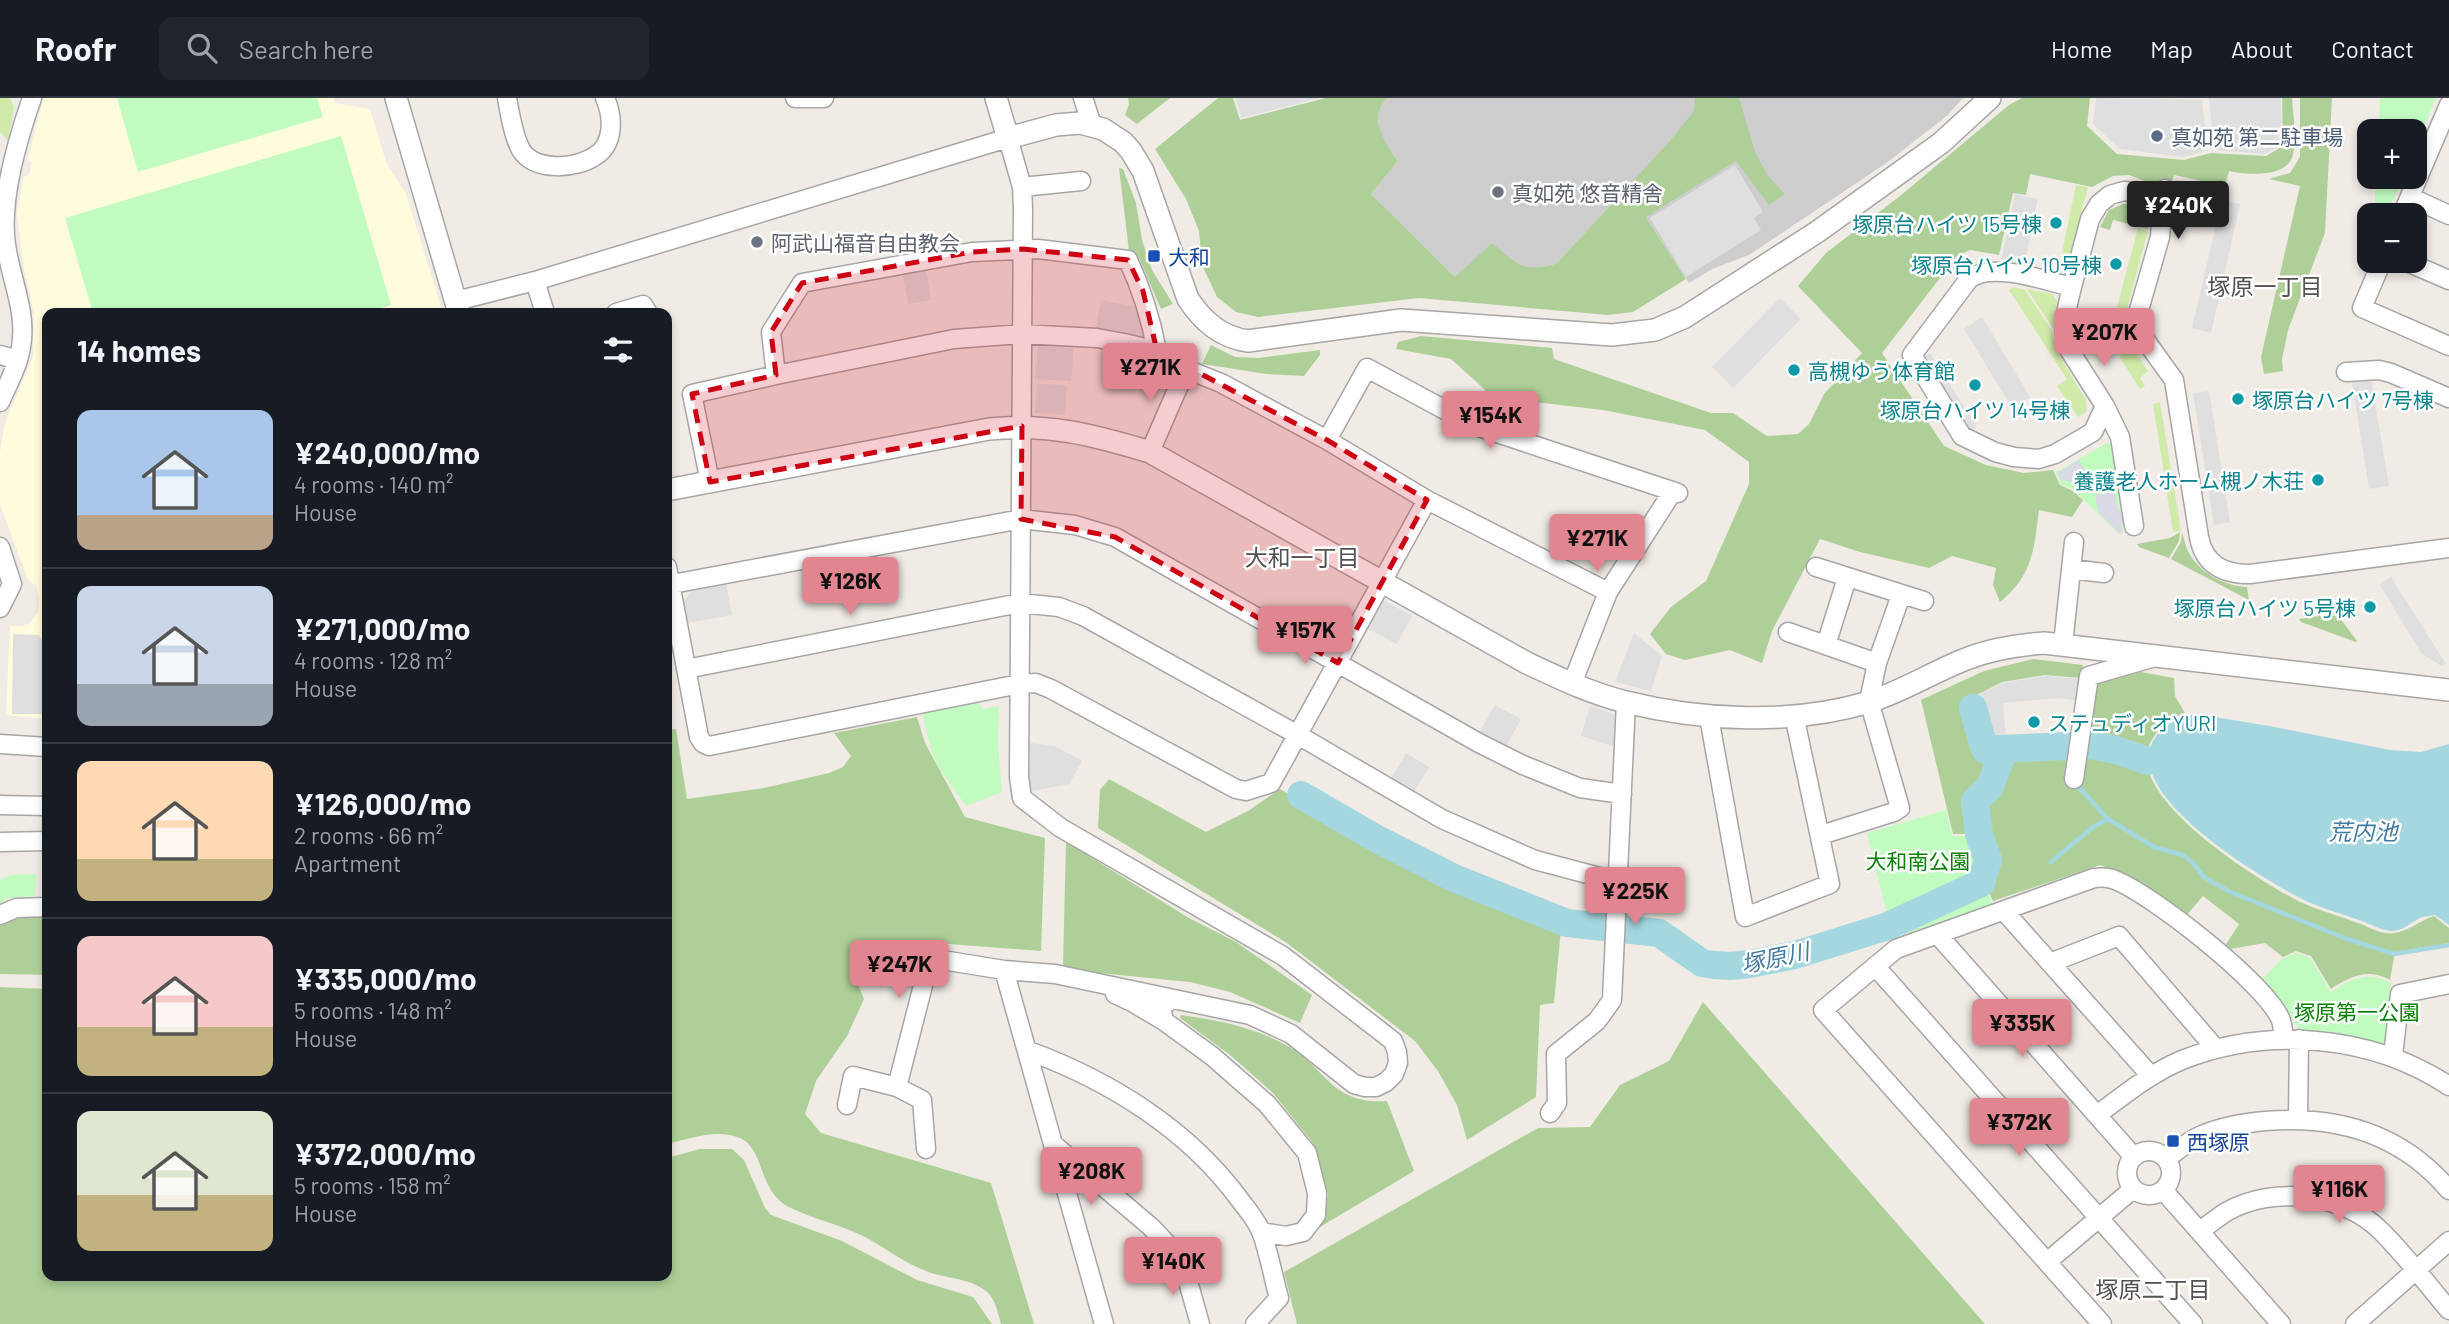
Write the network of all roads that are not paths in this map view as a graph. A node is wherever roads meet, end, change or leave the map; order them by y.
1 (32, 98) edge
2 (396, 98) edge
3 (507, 98) edge
4 (605, 98) edge
5 (795, 98) edge
6 (824, 98) edge
7 (996, 98) edge
8 (1083, 98) edge
9 (1990, 98) edge
10 (2449, 105) edge
11 (1092, 125) junction
12 (1008, 138) junction
13 (16, 155) junction
14 (0, 167) edge
15 (1082, 181) dead end
16 (1022, 187) junction
17 (2165, 189) dead end
18 (2410, 197) junction
19 (2407, 203) edge
20 (2155, 207) junction
21 (2449, 215) edge
22 (1023, 249) junction
23 (2427, 271) edge
24 (2377, 273) edge
25 (535, 281) junction
26 (2449, 281) edge
27 (2072, 287) junction
28 (458, 307) edge
29 (543, 308) edge
30 (1022, 334) junction
31 (2449, 346) edge
32 (1157, 351) junction
33 (0, 355) edge
34 (18, 360) junction
35 (1186, 369) junction
36 (2346, 372) dead end
37 (776, 374) junction
38 (2449, 398) edge
39 (0, 402) edge
40 (2105, 406) junction
41 (1022, 426) junction
42 (1327, 440) junction
43 (1150, 452) junction
44 (710, 482) junction
45 (672, 490) edge
46 (1427, 500) junction
47 (1021, 519) junction
48 (2134, 526) dead end
49 (2074, 542) dead end
50 (0, 547) edge
51 (2449, 548) edge
52 (1816, 567) dead end
53 (2071, 569) junction
54 (2104, 573) dead end
55 (672, 578) edge
56 (1847, 578) junction
57 (1382, 582) junction
58 (1608, 592) junction
59 (1901, 595) junction
60 (672, 599) edge
61 (1924, 601) dead end
62 (1020, 603) junction
63 (0, 608) edge
64 (1788, 632) dead end
65 (2063, 644) junction
66 (1826, 645) junction
67 (2159, 656) junction
68 (1338, 663) junction
69 (1877, 663) junction
70 (686, 669) junction
71 (1019, 684) junction
72 (1572, 684) junction
73 (2449, 690) edge
74 (1869, 701) junction
75 (1626, 702) junction
76 (1794, 715) junction
77 (1709, 717) junction
78 (1298, 735) junction
79 (0, 744) edge
80 (42, 747) edge
81 (2074, 779) dead end
82 (1622, 794) junction
83 (0, 805) edge
84 (42, 806) edge
85 (1821, 835) junction
86 (42, 841) edge
87 (0, 842) edge
88 (1618, 881) junction
89 (42, 907) edge
90 (2004, 911) junction
91 (0, 915) edge
92 (1938, 936) junction
93 (2050, 963) junction
94 (1875, 966) junction
95 (1004, 970) junction
96 (1085, 981) junction
97 (2449, 984) edge
98 (1172, 999) junction
99 (1164, 1021) junction
100 (2292, 1039) junction
101 (2216, 1049) junction
102 (1028, 1051) junction
103 (2393, 1056) junction
104 (2151, 1076) junction
105 (2449, 1086) edge
106 (897, 1087) junction
107 (847, 1105) dead end
108 (1550, 1113) dead end
109 (2097, 1115) junction
110 (2298, 1118) junction
111 (1053, 1144) junction
112 (926, 1149) dead end
113 (2133, 1156) junction
114 (2166, 1158) junction
115 (2133, 1189) junction
116 (2163, 1190) junction
117 (2449, 1190) edge
118 (2099, 1218) junction
119 (1261, 1231) junction
120 (2200, 1231) junction
121 (2449, 1241) edge
122 (2047, 1262) junction
123 (2415, 1271) junction
124 (2449, 1310) edge
125 (1104, 1324) edge
126 (1200, 1324) edge
127 (1255, 1324) edge
128 (2102, 1324) edge
129 (2193, 1324) edge
130 (2281, 1324) edge
131 (2355, 1324) edge

1 - 13 street
2 - 28 street
3 - 4 street
5 - 6 street
7 - 12 street
8 - 11 street
9 - 11 street
10 - 18 street
11 - 12 street
12 - 16 street
12 - 25 street
13 - 14 street
13 - 34 street
15 - 16 street
16 - 22 street
17 - 20 street
18 - 19 street
18 - 21 street
20 - 27 street
20 - 51 street
22 - 30 street
22 - 32 street
22 - 37 street
23 - 26 street
24 - 31 street
25 - 28 street
25 - 29 street
27 - 40 street
27 - 40 street
30 - 32 street
30 - 37 street
30 - 41 street
32 - 35 street
33 - 34 street
34 - 39 street
35 - 42 street
35 - 43 street
36 - 38 street
37 - 44 street
40 - 48 street
41 - 43 street
41 - 44 street
41 - 47 street
42 - 46 street
42 - 58 street
43 - 57 street
44 - 45 street
46 - 57 street
46 - 58 street
47 - 55 street
47 - 62 street
47 - 68 street
49 - 53 street
50 - 63 street
52 - 56 street
53 - 54 street
53 - 65 street
56 - 59 street
56 - 66 street
57 - 68 street
57 - 72 street
58 - 72 street
59 - 61 street
59 - 69 street
60 - 70 street
62 - 70 street
62 - 71 street
62 - 78 street
64 - 66 street
65 - 67 street
65 - 74 street
66 - 69 street
67 - 73 street
67 - 81 street
68 - 78 street
68 - 82 street
69 - 74 street
70 - 71 street
71 - 78 street
71 - 98 street
72 - 75 street
74 - 76 street
74 - 85 street
75 - 77 street
75 - 82 street
76 - 77 street
76 - 85 street
77 - 85 street
78 - 88 street
79 - 80 street
82 - 88 street
83 - 84 street
86 - 87 street
88 - 108 street
89 - 91 street
90 - 92 street
90 - 93 street
90 - 100 street
92 - 94 street
92 - 109 street
93 - 101 street
93 - 104 street
94 - 118 street
94 - 122 street
95 - 96 street
95 - 102 street
95 - 106 street
96 - 98 street
96 - 99 street
97 - 103 street
98 - 99 street
99 - 119 street
100 - 101 street
100 - 103 street
100 - 110 street
101 - 104 street
102 - 111 street
102 - 119 street
103 - 105 street
104 - 109 street
106 - 107 street
106 - 112 street
109 - 113 street
110 - 114 street
110 - 117 street
111 - 125 street
111 - 126 street
113 - 114 street
113 - 115 street
114 - 116 street
115 - 116 street
115 - 118 street
116 - 120 street
118 - 122 street
118 - 129 street
119 - 127 street
120 - 123 street
120 - 130 street
121 - 123 street
122 - 128 street
123 - 124 street
123 - 131 street

